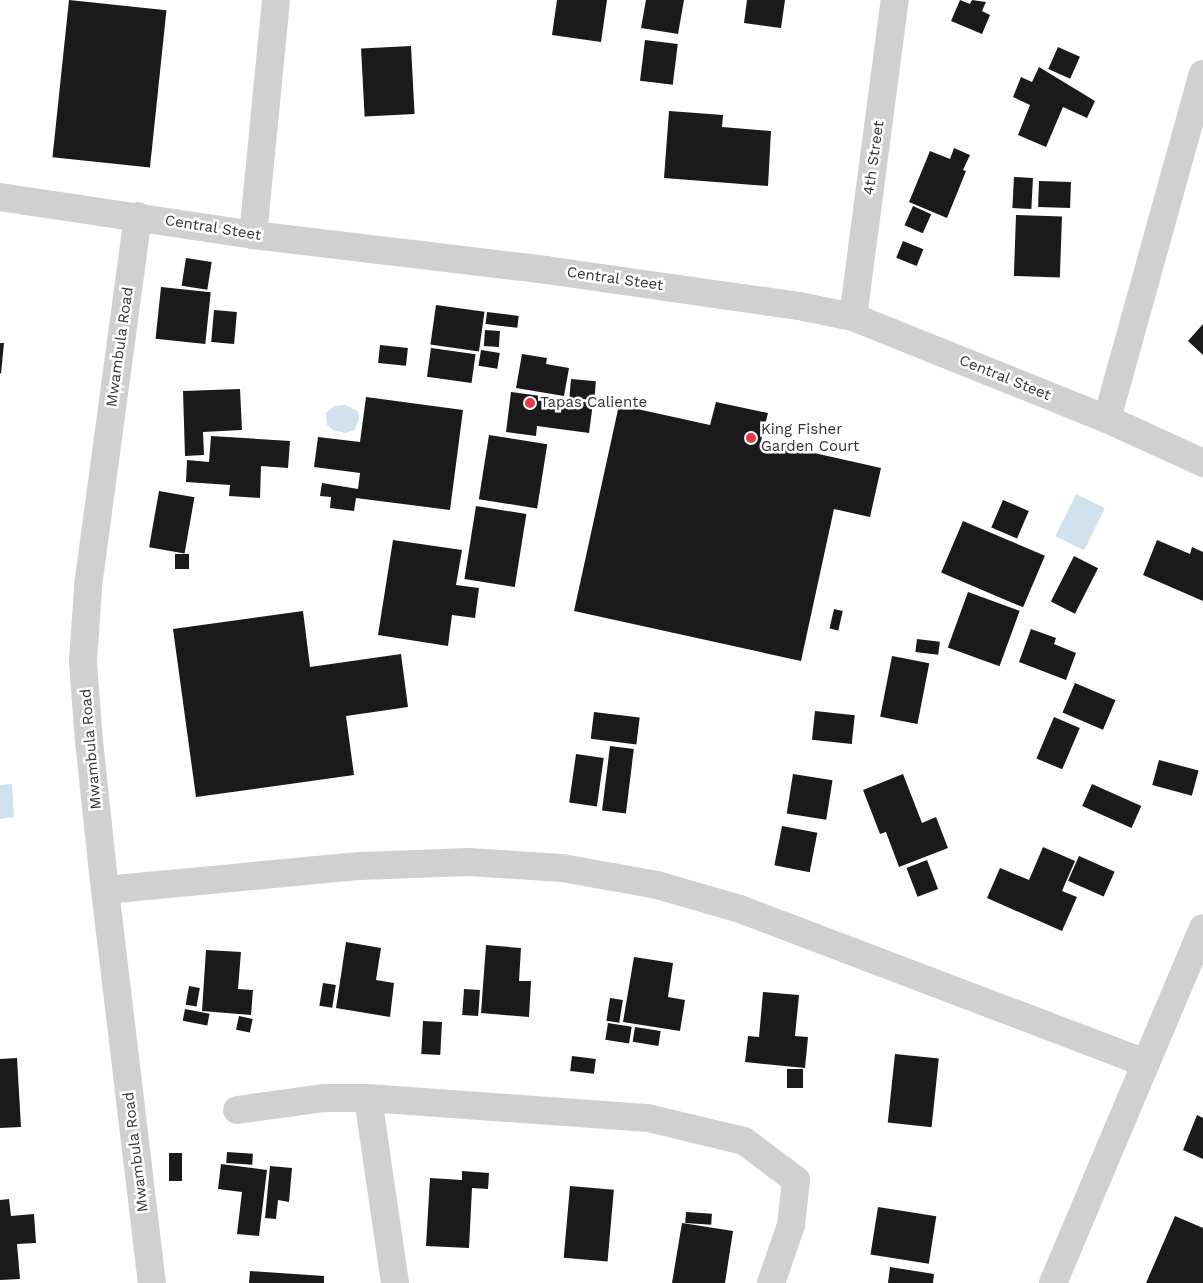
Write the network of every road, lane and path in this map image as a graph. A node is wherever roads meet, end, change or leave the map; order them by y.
1 (276, 0) edge
2 (895, 0) edge
3 (1203, 74) edge
4 (0, 197) edge
5 (138, 216) junction
6 (252, 235) junction
7 (852, 317) junction
8 (1107, 419) junction
9 (1203, 463) edge
10 (105, 890) junction
11 (1203, 928) edge
12 (1146, 1063) junction
13 (368, 1098) junction
14 (237, 1110) dead end
15 (152, 1283) edge
16 (395, 1283) edge
17 (771, 1283) edge
18 (1053, 1283) edge

1 - 6 street
2 - 7 street, 4th Street
3 - 8 street
4 - 5 street, Central Steet
5 - 6 street, Central Steet
5 - 10 street, Mwambula Road
6 - 7 street, Central Steet
7 - 8 street, Central Steet
8 - 9 street, Central Steet
10 - 12 street
10 - 15 street, Mwambula Road
11 - 12 street
12 - 18 street
13 - 14 street
13 - 16 street
13 - 17 street

